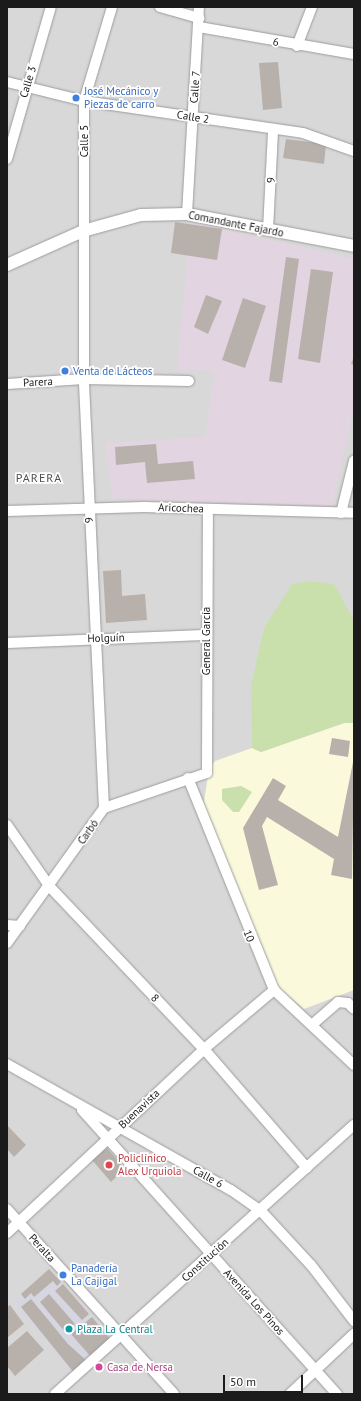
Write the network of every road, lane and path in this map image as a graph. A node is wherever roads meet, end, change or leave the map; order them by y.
1 (51, 7) edge
2 (112, 7) edge
3 (160, 7) edge
4 (199, 7) edge
5 (312, 7) edge
6 (199, 22) junction
7 (297, 46) junction
8 (354, 54) edge
9 (7, 82) edge
10 (26, 86) junction
11 (84, 101) junction
12 (193, 117) junction
13 (273, 130) junction
14 (354, 151) edge
15 (7, 159) edge
16 (187, 214) junction
17 (268, 230) junction
18 (83, 231) junction
19 (354, 246) edge
20 (7, 265) edge
21 (84, 379) junction
22 (189, 381) dead end
23 (7, 384) edge
24 (354, 462) edge
25 (88, 508) junction
26 (208, 509) junction
27 (7, 511) edge
28 (341, 513) junction
29 (354, 514) edge
30 (205, 635) junction
31 (99, 638) junction
32 (7, 643) edge
33 (207, 773) joint
34 (188, 778) junction
35 (104, 808) junction
36 (7, 824) edge
37 (50, 887) junction
38 (7, 925) edge
39 (20, 926) junction
40 (7, 943) edge
41 (274, 990) junction
42 (351, 1006) edge
43 (314, 1023) junction
44 (204, 1049) junction
45 (7, 1064) edge
46 (354, 1065) edge
47 (75, 1101) junction
48 (354, 1125) edge
49 (119, 1127) junction
50 (108, 1138) junction
51 (307, 1168) junction
52 (7, 1209) edge
53 (260, 1210) junction
54 (19, 1222) junction
55 (7, 1233) edge
56 (211, 1254) junction
57 (354, 1321) edge
58 (354, 1334) edge
59 (121, 1335) junction
60 (316, 1371) junction
61 (55, 1394) edge
62 (174, 1394) edge
63 (290, 1394) edge
64 (338, 1394) edge

1 - 10 street, Calle 3
2 - 11 street, Calle 5
3 - 6 street, 6
4 - 6 street, Calle 7
5 - 7 street
6 - 7 street, 6
6 - 12 street, Calle 7
7 - 8 street, 6
9 - 10 street, Calle 2
10 - 11 street, Calle 2
10 - 15 street, Calle 3
11 - 12 street, Calle 2
11 - 18 street, Calle 5
12 - 13 street, Calle 2
12 - 16 street, Calle 7
13 - 14 street, Calle 2
13 - 17 street, 9
16 - 17 street, Comandante Fajardo
16 - 18 street, Comandante Fajardo
17 - 19 street, Comandante Fajardo
18 - 20 street, Comandante Fajardo
18 - 21 street, 9
21 - 22 street, Parera
21 - 23 street, Parera
21 - 25 street, 9
24 - 28 street
25 - 26 street, Aricochea
25 - 27 street, Aricochea
25 - 31 street, 9
26 - 28 street, Aricochea
26 - 30 street, General García
28 - 29 street, Aricochea
30 - 31 street, Holguín
30 - 33 street, General García
31 - 32 street, Holguín
31 - 35 street, 9
33 - 34 street, Carbó
34 - 35 street, Carbó
34 - 41 street, 10
35 - 37 street, Carbó
36 - 37 street, 8
37 - 39 street, Carbó
37 - 44 street, 8
38 - 39 street
39 - 40 street, Carbó
41 - 43 street, 10
41 - 44 street, Buenavista
42 - 43 street
43 - 46 street, 10
44 - 49 street, Buenavista
44 - 51 street, 8
45 - 47 street, Calle 6
47 - 49 street, Calle 6
47 - 50 street, Avenida Los Pinos
48 - 51 street, Constitución
49 - 50 street, Buenavista
49 - 53 street, Calle 6
50 - 54 street, Buenavista
50 - 56 street, Avenida Los Pinos
51 - 53 street, Constitución
52 - 54 street, Peralta
53 - 56 street, Constitución
53 - 57 street, Calle 6
54 - 55 street, Buenavista
54 - 59 street, Peralta
56 - 59 street, Constitución
56 - 60 street, Avenida Los Pinos
58 - 60 street
59 - 61 street, Constitución
59 - 62 street, Peralta
60 - 63 street
60 - 64 street, Avenida Los Pinos

